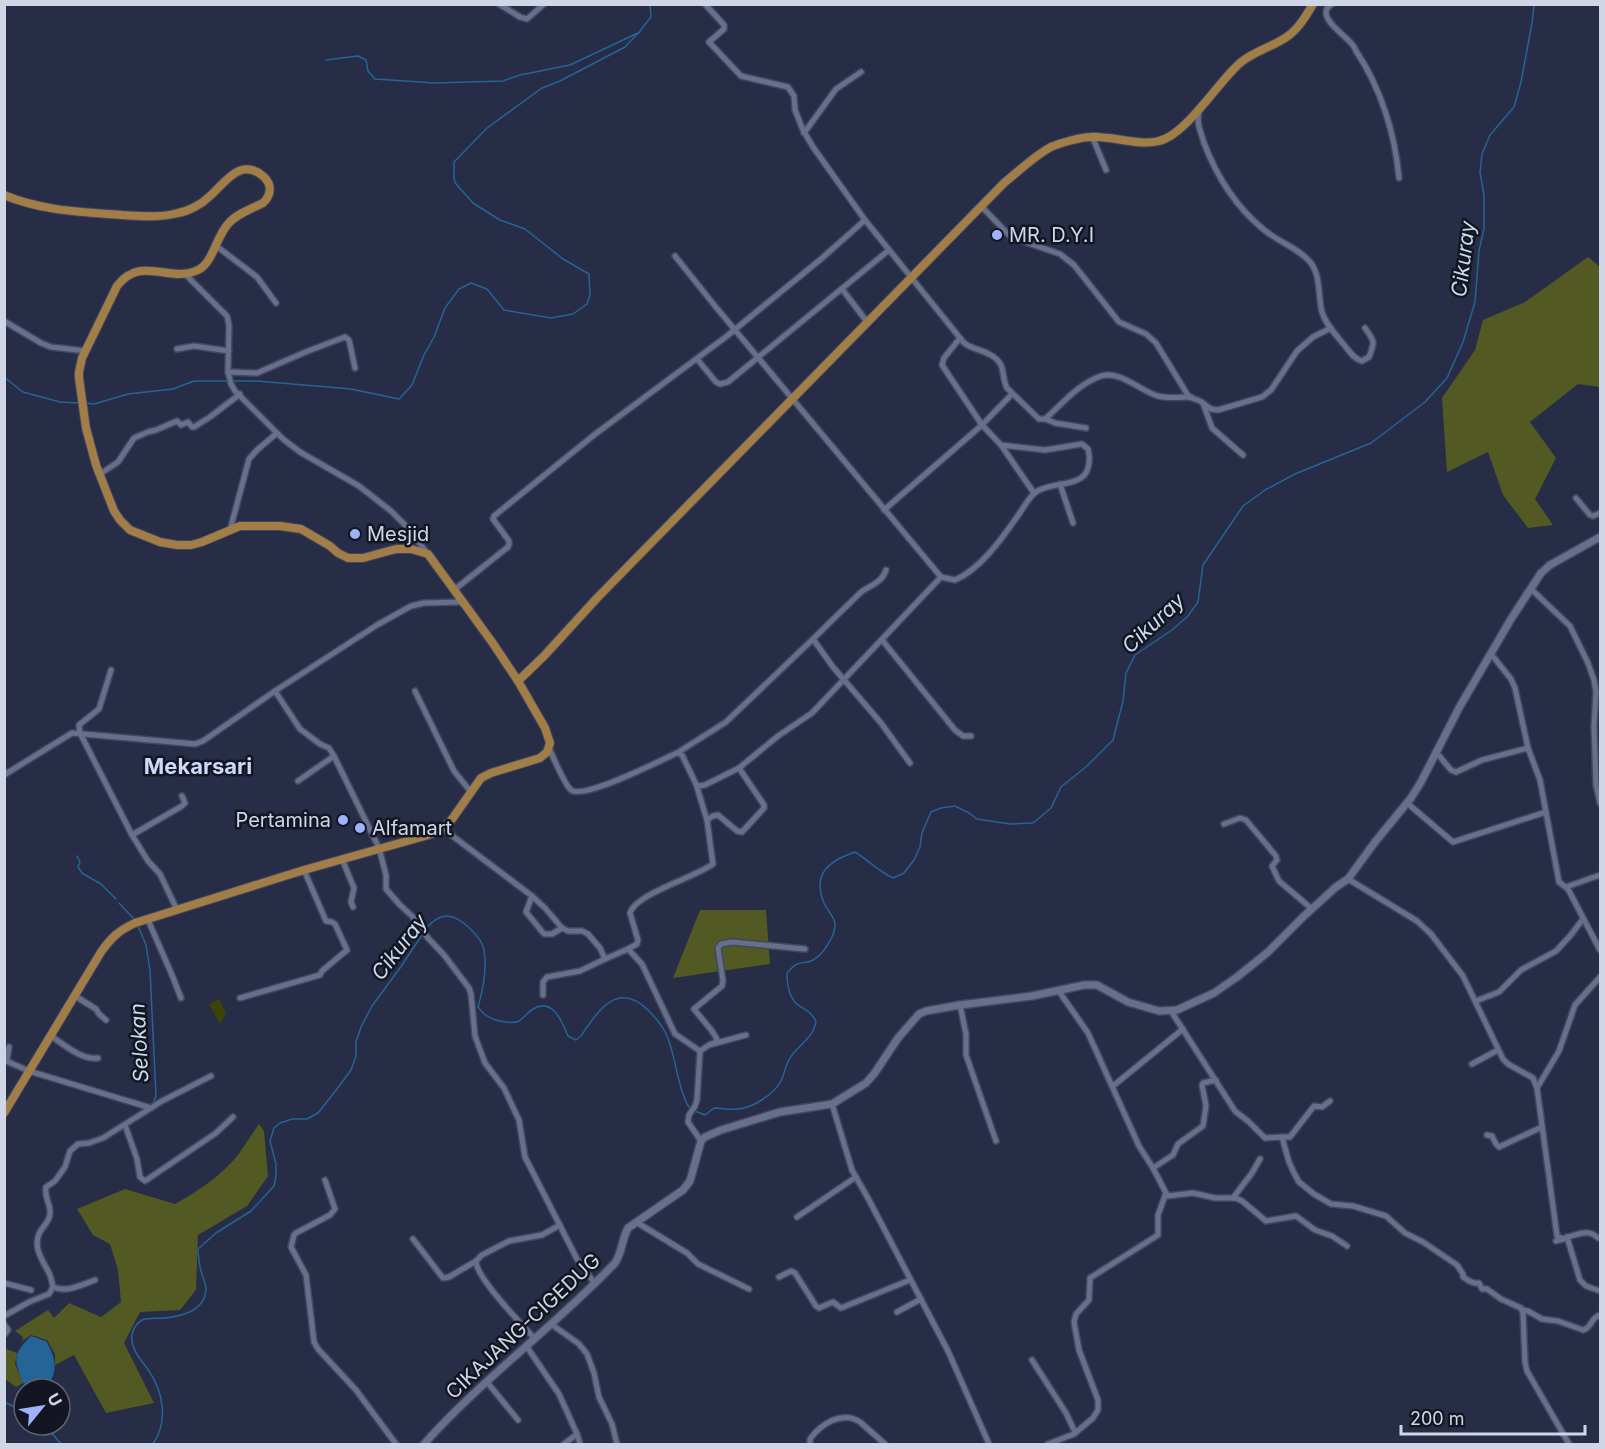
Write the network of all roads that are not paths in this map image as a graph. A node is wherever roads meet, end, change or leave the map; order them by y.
1 (499, 4) edge
2 (544, 4) edge
3 (705, 4) edge
4 (1313, 4) edge
5 (1332, 4) edge
6 (861, 72) dead end
7 (1202, 105) junction
8 (804, 133) junction
9 (1092, 136) junction
10 (1106, 170) dead end
11 (1399, 178) dead end
12 (4, 195) edge
13 (981, 206) junction
14 (865, 220) junction
15 (215, 245) junction
16 (889, 250) junction
17 (675, 256) dead end
18 (184, 273) junction
19 (911, 278) junction
20 (842, 289) junction
21 (276, 303) dead end
22 (4, 321) edge
23 (868, 323) junction
24 (1331, 328) junction
25 (1365, 328) dead end
26 (734, 329) junction
27 (960, 338) junction
28 (177, 349) dead end
29 (86, 351) junction
30 (229, 351) junction
31 (758, 356) junction
32 (697, 359) junction
33 (355, 368) dead end
34 (229, 375) junction
35 (240, 394) junction
36 (1012, 394) junction
37 (1191, 398) junction
38 (793, 399) junction
39 (1202, 402) junction
40 (1046, 418) junction
41 (982, 425) junction
42 (1086, 428) dead end
43 (277, 433) junction
44 (1001, 445) junction
45 (1243, 455) dead end
46 (100, 474) junction
47 (1060, 484) junction
48 (1034, 493) junction
49 (1576, 498) dead end
50 (884, 510) junction
51 (1600, 513) edge
52 (1073, 523) dead end
53 (230, 530) junction
54 (1600, 537) edge
55 (428, 554) junction
56 (886, 570) dead end
57 (941, 577) junction
58 (1531, 589) junction
59 (454, 590) junction
60 (463, 602) junction
61 (813, 639) junction
62 (882, 640) junction
63 (1491, 654) junction
64 (111, 670) dead end
65 (845, 680) junction
66 (518, 681) junction
67 (275, 691) junction
68 (415, 691) dead end
69 (1598, 699) edge
70 (80, 733) junction
71 (970, 736) dead end
72 (549, 748) junction
73 (1528, 748) junction
74 (1436, 752) junction
75 (677, 753) junction
76 (334, 756) junction
77 (1598, 757) edge
78 (910, 763) dead end
79 (739, 768) junction
80 (4, 775) edge
81 (298, 781) dead end
82 (696, 784) junction
83 (471, 792) junction
84 (182, 796) dead end
85 (1407, 803) junction
86 (1600, 803) edge
87 (1546, 812) junction
88 (707, 820) junction
89 (1224, 824) dead end
90 (442, 828) junction
91 (132, 835) junction
92 (380, 848) junction
93 (342, 859) junction
94 (304, 870) junction
95 (1600, 875) edge
96 (1348, 879) junction
97 (1566, 887) junction
98 (532, 896) junction
99 (353, 907) dead end
100 (1312, 909) junction
101 (177, 910) junction
102 (1583, 919) junction
103 (141, 922) junction
104 (562, 928) junction
105 (628, 949) junction
106 (805, 949) dead end
107 (1600, 950) edge
108 (605, 958) junction
109 (1600, 977) edge
110 (1058, 990) junction
111 (543, 995) dead end
112 (75, 996) junction
113 (181, 998) dead end
114 (240, 998) dead end
115 (1476, 1001) junction
116 (960, 1005) junction
117 (1171, 1011) junction
118 (106, 1020) dead end
119 (1183, 1029) junction
120 (746, 1035) dead end
121 (51, 1036) junction
122 (709, 1046) junction
123 (9, 1047) dead end
124 (1498, 1050) junction
125 (700, 1052) junction
126 (98, 1058) dead end
127 (6, 1061) edge
128 (1472, 1064) dead end
129 (29, 1071) junction
130 (211, 1076) dead end
131 (1216, 1080) junction
132 (1113, 1086) junction
133 (1537, 1088) junction
134 (1330, 1101) dead end
135 (832, 1104) junction
136 (148, 1108) junction
137 (4, 1113) edge
138 (233, 1117) dead end
139 (125, 1125) junction
140 (1542, 1127) junction
141 (1487, 1135) dead end
142 (1282, 1137) junction
143 (701, 1141) junction
144 (996, 1141) dead end
145 (1260, 1159) dead end
146 (1153, 1168) junction
147 (856, 1177) junction
148 (325, 1180) dead end
149 (1166, 1194) junction
150 (1233, 1198) junction
151 (797, 1217) dead end
152 (636, 1222) junction
153 (560, 1225) junction
154 (1565, 1238) junction
155 (1600, 1238) edge
156 (413, 1239) dead end
157 (1556, 1241) dead end
158 (1347, 1246) dead end
159 (476, 1261) junction
160 (779, 1277) dead end
161 (95, 1280) dead end
162 (910, 1280) junction
163 (4, 1283) edge
164 (595, 1284) junction
165 (53, 1287) junction
166 (749, 1289) dead end
167 (31, 1290) dead end
168 (1600, 1291) edge
169 (921, 1299) junction
170 (1522, 1310) junction
171 (897, 1312) dead end
172 (1600, 1315) edge
173 (4, 1316) edge
174 (4, 1324) edge
175 (552, 1324) junction
176 (4, 1335) edge
177 (535, 1339) junction
178 (527, 1347) junction
179 (1032, 1360) dead end
180 (487, 1382) junction
181 (518, 1420) dead end
182 (1075, 1432) junction
183 (578, 1434) junction
184 (396, 1444) edge
185 (424, 1444) edge
186 (564, 1444) edge
187 (580, 1444) edge
188 (617, 1444) edge
189 (810, 1444) edge
190 (885, 1444) edge
191 (989, 1444) edge
192 (1048, 1444) edge
193 (1569, 1444) edge

1 - 2 street
3 - 8 street
4 - 7 main road
5 - 11 street
6 - 8 street
7 - 9 main road
7 - 24 street
8 - 14 street
9 - 10 street
9 - 13 main road
12 - 15 main road
13 - 19 main road
13 - 37 street
14 - 16 street
14 - 26 street
15 - 18 main road
15 - 21 street
16 - 19 street
16 - 20 street
17 - 26 street
18 - 29 main road
18 - 30 street
19 - 23 main road
19 - 27 street
20 - 23 street
20 - 31 street
22 - 29 street
23 - 38 main road
24 - 25 street
24 - 39 street
26 - 31 street
26 - 32 street
27 - 36 street
27 - 41 street
28 - 30 street
29 - 46 main road
30 - 34 street
31 - 32 street
31 - 38 street
32 - 59 street
33 - 34 street
34 - 35 street
35 - 43 street
35 - 46 street
36 - 40 street
36 - 41 street
37 - 39 street
37 - 40 street
38 - 50 street
38 - 66 main road
39 - 45 street
40 - 42 street
41 - 44 street
41 - 50 street
43 - 53 street
43 - 55 street
44 - 47 street
44 - 48 street
46 - 53 main road
47 - 48 street
47 - 52 street
48 - 57 street
49 - 51 street
50 - 57 street
53 - 55 main road
54 - 58 street
55 - 59 main road
56 - 61 street
57 - 62 street
58 - 63 street
58 - 69 street
59 - 60 main road
60 - 66 main road
60 - 67 street
61 - 65 street
61 - 75 street
62 - 65 street
62 - 71 street
63 - 73 street
63 - 74 street
64 - 70 street
65 - 78 street
65 - 79 street
66 - 72 main road
67 - 70 street
67 - 76 street
68 - 83 street
69 - 77 street
70 - 80 street
70 - 91 street
72 - 75 street
72 - 83 main road
73 - 74 street
73 - 87 street
74 - 85 street
75 - 82 street
76 - 81 street
76 - 92 street
77 - 86 street
79 - 82 street
79 - 88 street
82 - 88 street
83 - 90 main road
84 - 91 street
85 - 87 street
85 - 96 street
87 - 97 street
88 - 105 street
89 - 100 street
90 - 92 main road
90 - 98 street
91 - 101 street
92 - 93 main road
92 - 153 street
93 - 94 main road
93 - 99 street
94 - 101 main road
94 - 114 street
95 - 97 street
96 - 100 street
96 - 115 street
97 - 102 street
98 - 104 street
98 - 104 street
100 - 117 street
101 - 103 main road
102 - 107 street
102 - 115 street
103 - 112 main road
103 - 113 street
104 - 108 street
105 - 108 street
105 - 125 street
106 - 122 street
108 - 111 street
109 - 133 street
110 - 116 street
110 - 117 street
110 - 132 street
112 - 118 street
112 - 121 main road
115 - 124 street
116 - 135 street
116 - 144 street
117 - 119 street
119 - 131 street
119 - 132 street
120 - 122 street
121 - 126 street
121 - 129 main road
122 - 125 street
123 - 127 street
124 - 128 street
124 - 133 street
125 - 143 street
127 - 129 street
129 - 136 street
129 - 137 main road
130 - 136 street
131 - 142 street
131 - 146 street
132 - 146 street
133 - 140 street
134 - 142 street
135 - 143 street
135 - 147 street
136 - 139 street
138 - 139 street
139 - 165 street
140 - 141 street
140 - 154 street
142 - 170 street
143 - 152 street, CIKAJANG-CIGEDUG
145 - 150 street
146 - 149 street
147 - 151 street
147 - 162 street
148 - 184 street
149 - 150 street
149 - 182 street
150 - 158 street
152 - 164 street, CIKAJANG-CIGEDUG
152 - 166 street
153 - 159 street
153 - 164 street
154 - 155 street
154 - 157 street
154 - 168 street
156 - 159 street
159 - 177 street
160 - 162 street
161 - 165 street
162 - 169 street
163 - 167 street
164 - 175 street, CIKAJANG-CIGEDUG
165 - 173 street
169 - 171 street
169 - 191 street
170 - 172 street
170 - 193 street
174 - 176 street
175 - 177 street, CIKAJANG-CIGEDUG
175 - 188 street
177 - 178 street, CIKAJANG-CIGEDUG
178 - 180 street, CIKAJANG-CIGEDUG
178 - 183 street
179 - 182 street
180 - 181 street
180 - 185 street, CIKAJANG-CIGEDUG
182 - 192 street
183 - 186 street
183 - 187 street
189 - 190 street

